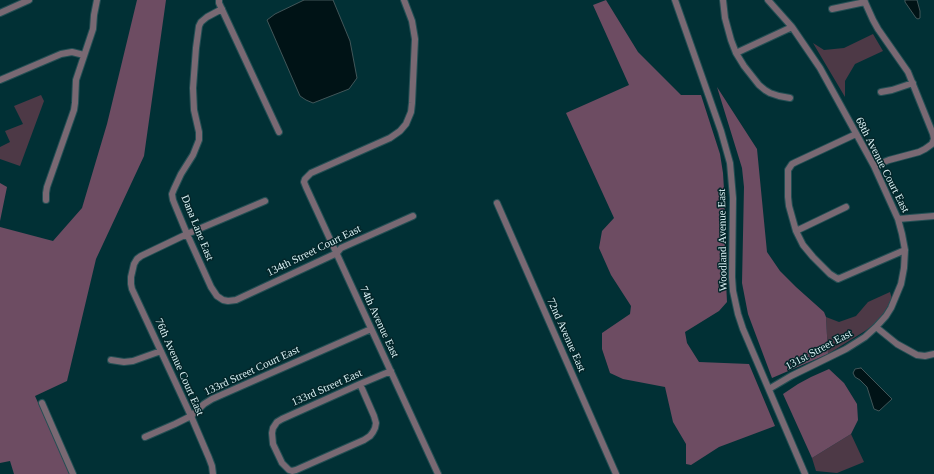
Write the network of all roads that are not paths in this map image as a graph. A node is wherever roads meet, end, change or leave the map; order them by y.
1 (29, 0) edge
2 (97, 0) edge
3 (219, 0) edge
4 (404, 0) edge
5 (674, 0) edge
6 (723, 0) edge
7 (768, 0) edge
8 (864, 1) edge
9 (222, 9) junction
10 (832, 9) dead end
11 (0, 13) edge
12 (792, 27) junction
13 (736, 53) junction
14 (84, 54) junction
15 (0, 80) edge
16 (913, 83) junction
17 (881, 92) dead end
18 (790, 98) dead end
19 (279, 132) dead end
20 (856, 134) junction
21 (933, 142) edge
22 (874, 166) junction
23 (46, 200) dead end
24 (265, 201) dead end
25 (497, 203) dead end
26 (846, 207) dead end
27 (413, 216) dead end
28 (934, 216) edge
29 (898, 219) junction
30 (796, 231) junction
31 (187, 234) junction
32 (905, 250) junction
33 (337, 253) junction
34 (223, 300) joint
35 (876, 327) junction
36 (371, 329) junction
37 (161, 351) junction
38 (934, 354) edge
39 (111, 360) dead end
40 (391, 371) junction
41 (360, 384) junction
42 (769, 389) junction
43 (42, 403) dead end
44 (191, 416) junction
45 (145, 437) dead end
46 (73, 474) edge
47 (213, 474) edge
48 (438, 474) edge
49 (616, 474) edge
50 (806, 474) edge

1 - 11 street
2 - 14 street
3 - 9 street
4 - 33 street, 74th Avenue East
5 - 42 street, Woodland Avenue East
6 - 13 street
7 - 12 street, 68th Avenue Court East
8 - 10 street
8 - 16 street
9 - 19 street
9 - 31 street, Dana Lane East
12 - 13 street
12 - 20 street, 68th Avenue Court East
13 - 18 street
14 - 15 street
14 - 23 street
16 - 17 street
16 - 21 street
20 - 22 street, 68th Avenue Court East
20 - 30 street
21 - 22 street
22 - 29 street, 68th Avenue Court East
24 - 31 street
25 - 49 street, 72nd Avenue East
26 - 30 street
27 - 33 street, 134th Street Court East
28 - 29 street
29 - 32 street, 68th Avenue Court East
30 - 32 street
31 - 34 street, Dana Lane East
31 - 37 street, 76th Avenue Court East
32 - 35 street, 68th Avenue Court East
33 - 34 street, 134th Street Court East
33 - 36 street, 74th Avenue East
35 - 38 street
35 - 42 street, 131st Street East
36 - 40 street, 74th Avenue East
36 - 44 street, 133rd Street Court East
37 - 39 street
37 - 44 street, 76th Avenue Court East
40 - 41 street, 133rd Street East
40 - 48 street, 74th Avenue East
41 - 41 street, 133rd Street East
42 - 50 street, Woodland Avenue East
43 - 46 street
44 - 45 street, 133rd Street Court East
44 - 47 street, 76th Avenue Court East

